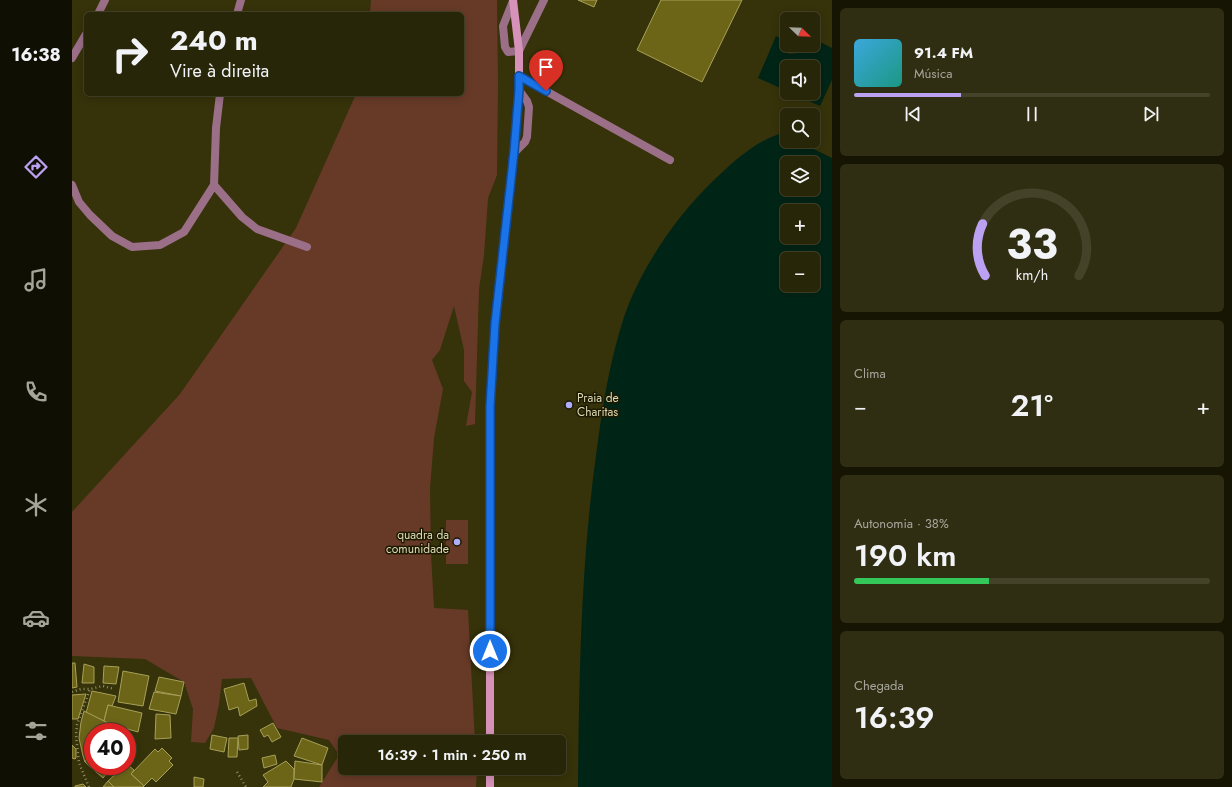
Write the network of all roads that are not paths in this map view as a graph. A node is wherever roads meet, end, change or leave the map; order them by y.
1 (105, 0) edge
2 (241, 0) edge
3 (513, 0) edge
4 (544, 0) edge
5 (99, 12) edge
6 (238, 12) edge
7 (84, 37) edge
8 (519, 51) junction
9 (72, 58) edge
10 (519, 76) junction
11 (519, 90) junction
12 (220, 96) edge
13 (514, 152) junction
14 (670, 160) dead end
15 (72, 185) edge
16 (214, 185) junction
17 (307, 247) dead end
18 (490, 735) edge
19 (490, 775) edge
20 (490, 787) edge

1 - 5 street
2 - 6 street
3 - 8 street
3 - 8 street
4 - 8 street
7 - 9 street
8 - 10 street
10 - 11 street
10 - 14 street
11 - 13 street
11 - 13 street
12 - 16 street
13 - 18 street
15 - 16 street
16 - 17 street
19 - 20 street

